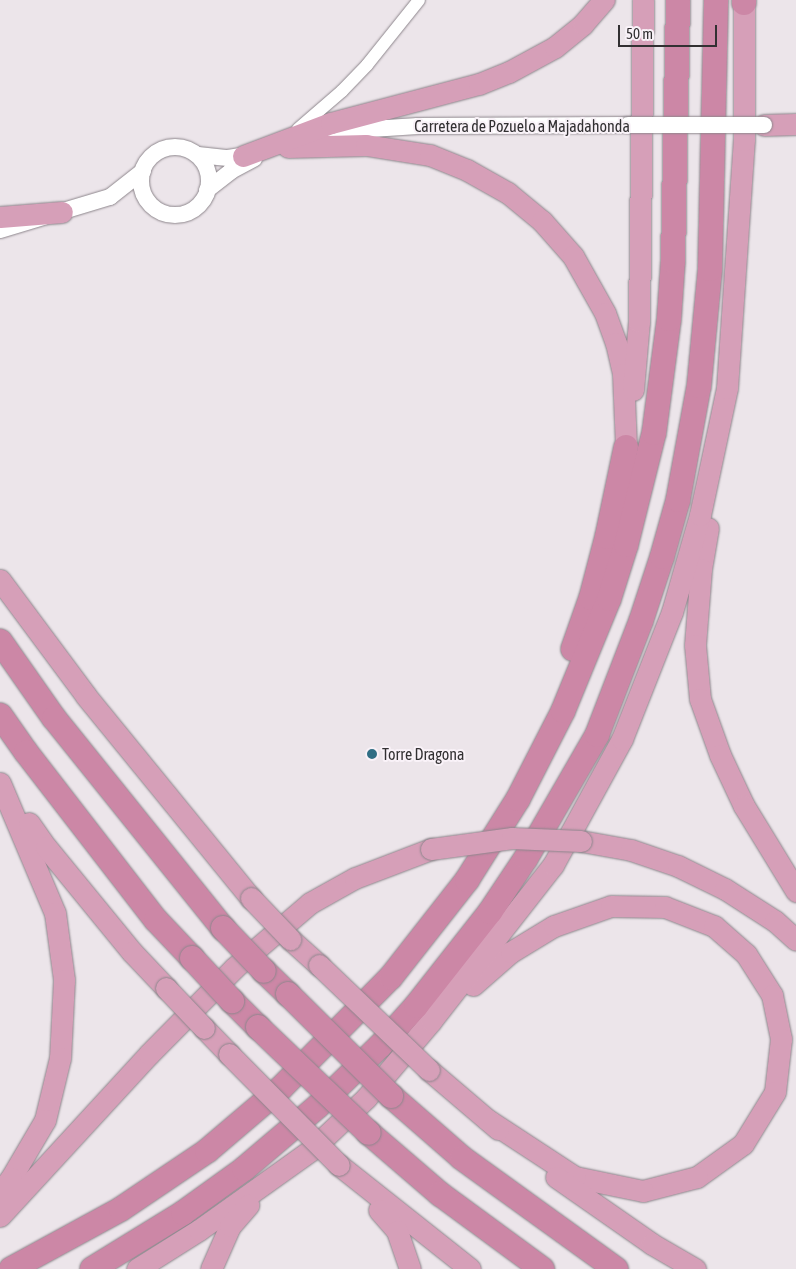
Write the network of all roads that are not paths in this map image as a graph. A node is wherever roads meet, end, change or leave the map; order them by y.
1 (420, 0) edge
2 (604, 0) edge
3 (643, 0) edge
4 (678, 0) edge
5 (716, 0) edge
6 (748, 1) edge
7 (796, 124) edge
8 (764, 125) joint
9 (285, 144) junction
10 (198, 155) junction
11 (243, 156) joint
12 (143, 170) junction
13 (207, 190) junction
14 (110, 197) junction
15 (149, 203) junction
16 (62, 212) junction
17 (0, 217) edge
18 (0, 230) edge
19 (727, 388) junction
20 (626, 447) junction
21 (0, 580) edge
22 (0, 641) edge
23 (0, 715) edge
24 (0, 782) edge
25 (467, 880) junction
26 (796, 891) edge
27 (796, 940) edge
28 (431, 1021) junction
29 (488, 1120) junction
30 (339, 1165) junction
31 (272, 1180) junction
32 (0, 1192) edge
33 (0, 1216) edge
34 (11, 1269) edge
35 (92, 1269) edge
36 (137, 1269) edge
37 (211, 1269) edge
38 (410, 1269) edge
39 (470, 1269) edge
40 (542, 1269) edge
41 (616, 1269) edge
42 (695, 1269) edge

1 - 9 street, Carretera de Pozuelo a Majadahonda
2 - 9 highway
3 - 20 highway
4 - 25 highway
5 - 35 highway
6 - 19 highway
7 - 8 highway
8 - 9 street, Carretera de Pozuelo a Majadahonda, bridge
9 - 11 highway
9 - 13 street, Carretera de Pozuelo a Majadahonda
9 - 20 highway
10 - 11 street
10 - 12 street
10 - 13 street
12 - 14 street
12 - 15 street
13 - 15 street
14 - 15 street
14 - 16 street
16 - 17 highway
16 - 18 street
19 - 26 highway
19 - 28 highway
20 - 25 highway
21 - 29 highway, bridge
22 - 41 highway, bridge
23 - 40 highway, bridge
24 - 30 highway, bridge
24 - 32 highway
25 - 34 highway
27 - 33 highway, bridge
28 - 29 highway
28 - 31 highway
29 - 42 highway
30 - 38 highway
30 - 39 highway
31 - 36 highway
31 - 37 highway

